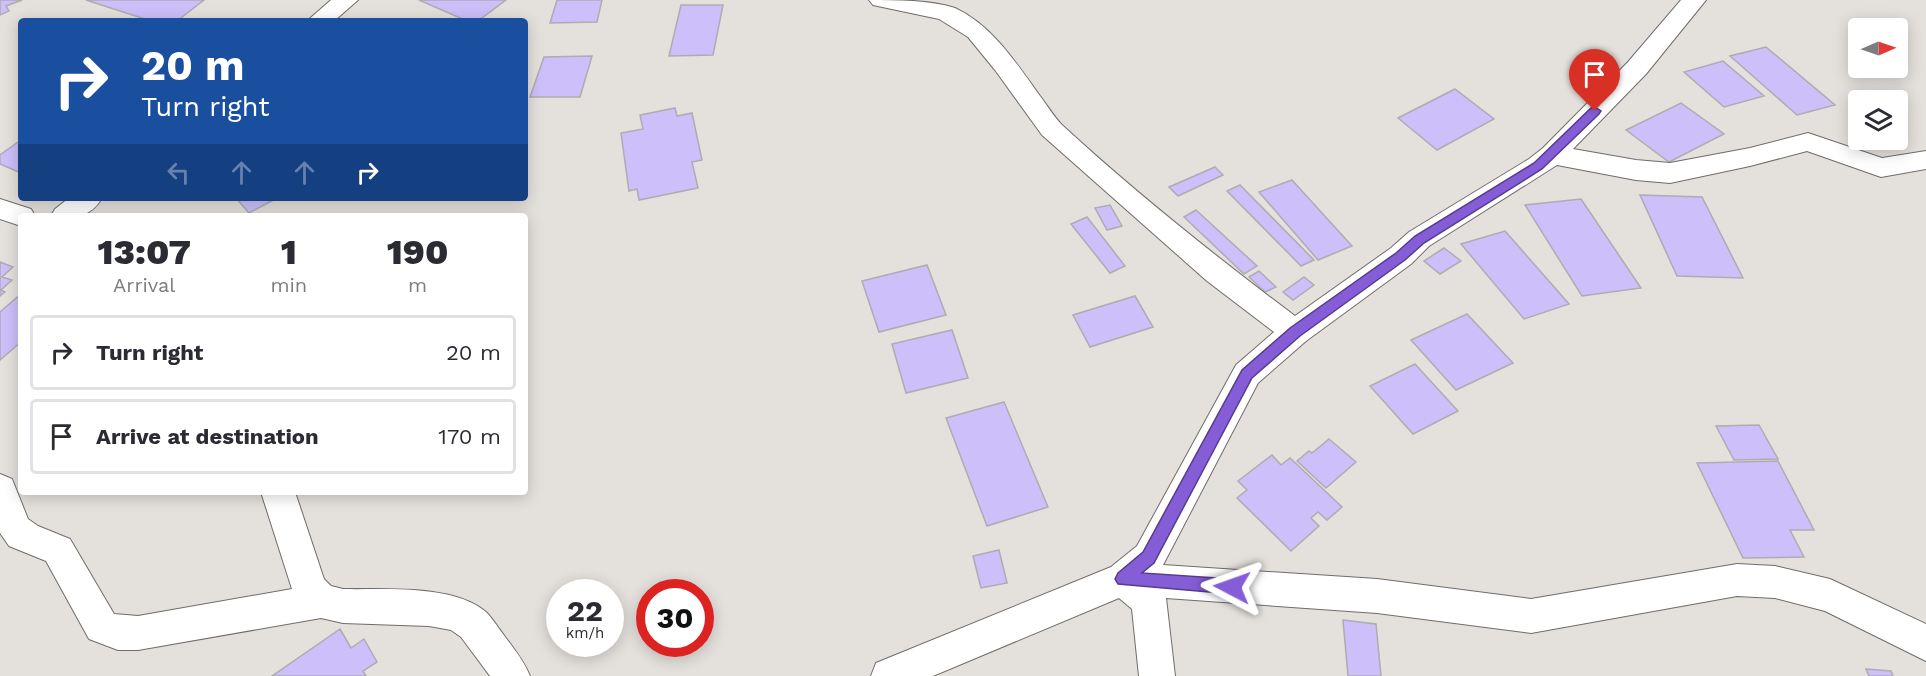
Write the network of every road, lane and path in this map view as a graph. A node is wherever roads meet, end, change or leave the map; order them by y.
1 (346, 0) edge
2 (881, 0) edge
3 (1694, 0) edge
4 (323, 18) edge
5 (1552, 154) junction
6 (1926, 160) edge
7 (84, 201) edge
8 (0, 208) edge
9 (69, 213) edge
10 (18, 215) edge
11 (1295, 332) junction
12 (0, 489) edge
13 (279, 495) edge
14 (1123, 579) junction
15 (321, 601) junction
16 (1926, 643) edge
17 (512, 676) edge
18 (889, 676) edge
19 (1157, 676) edge

1 - 4 street
2 - 11 street
3 - 5 street
5 - 6 street
5 - 11 street
7 - 9 street
8 - 10 street
11 - 14 street
12 - 15 street
13 - 15 street
14 - 16 street
14 - 18 street
14 - 19 street
15 - 17 street

